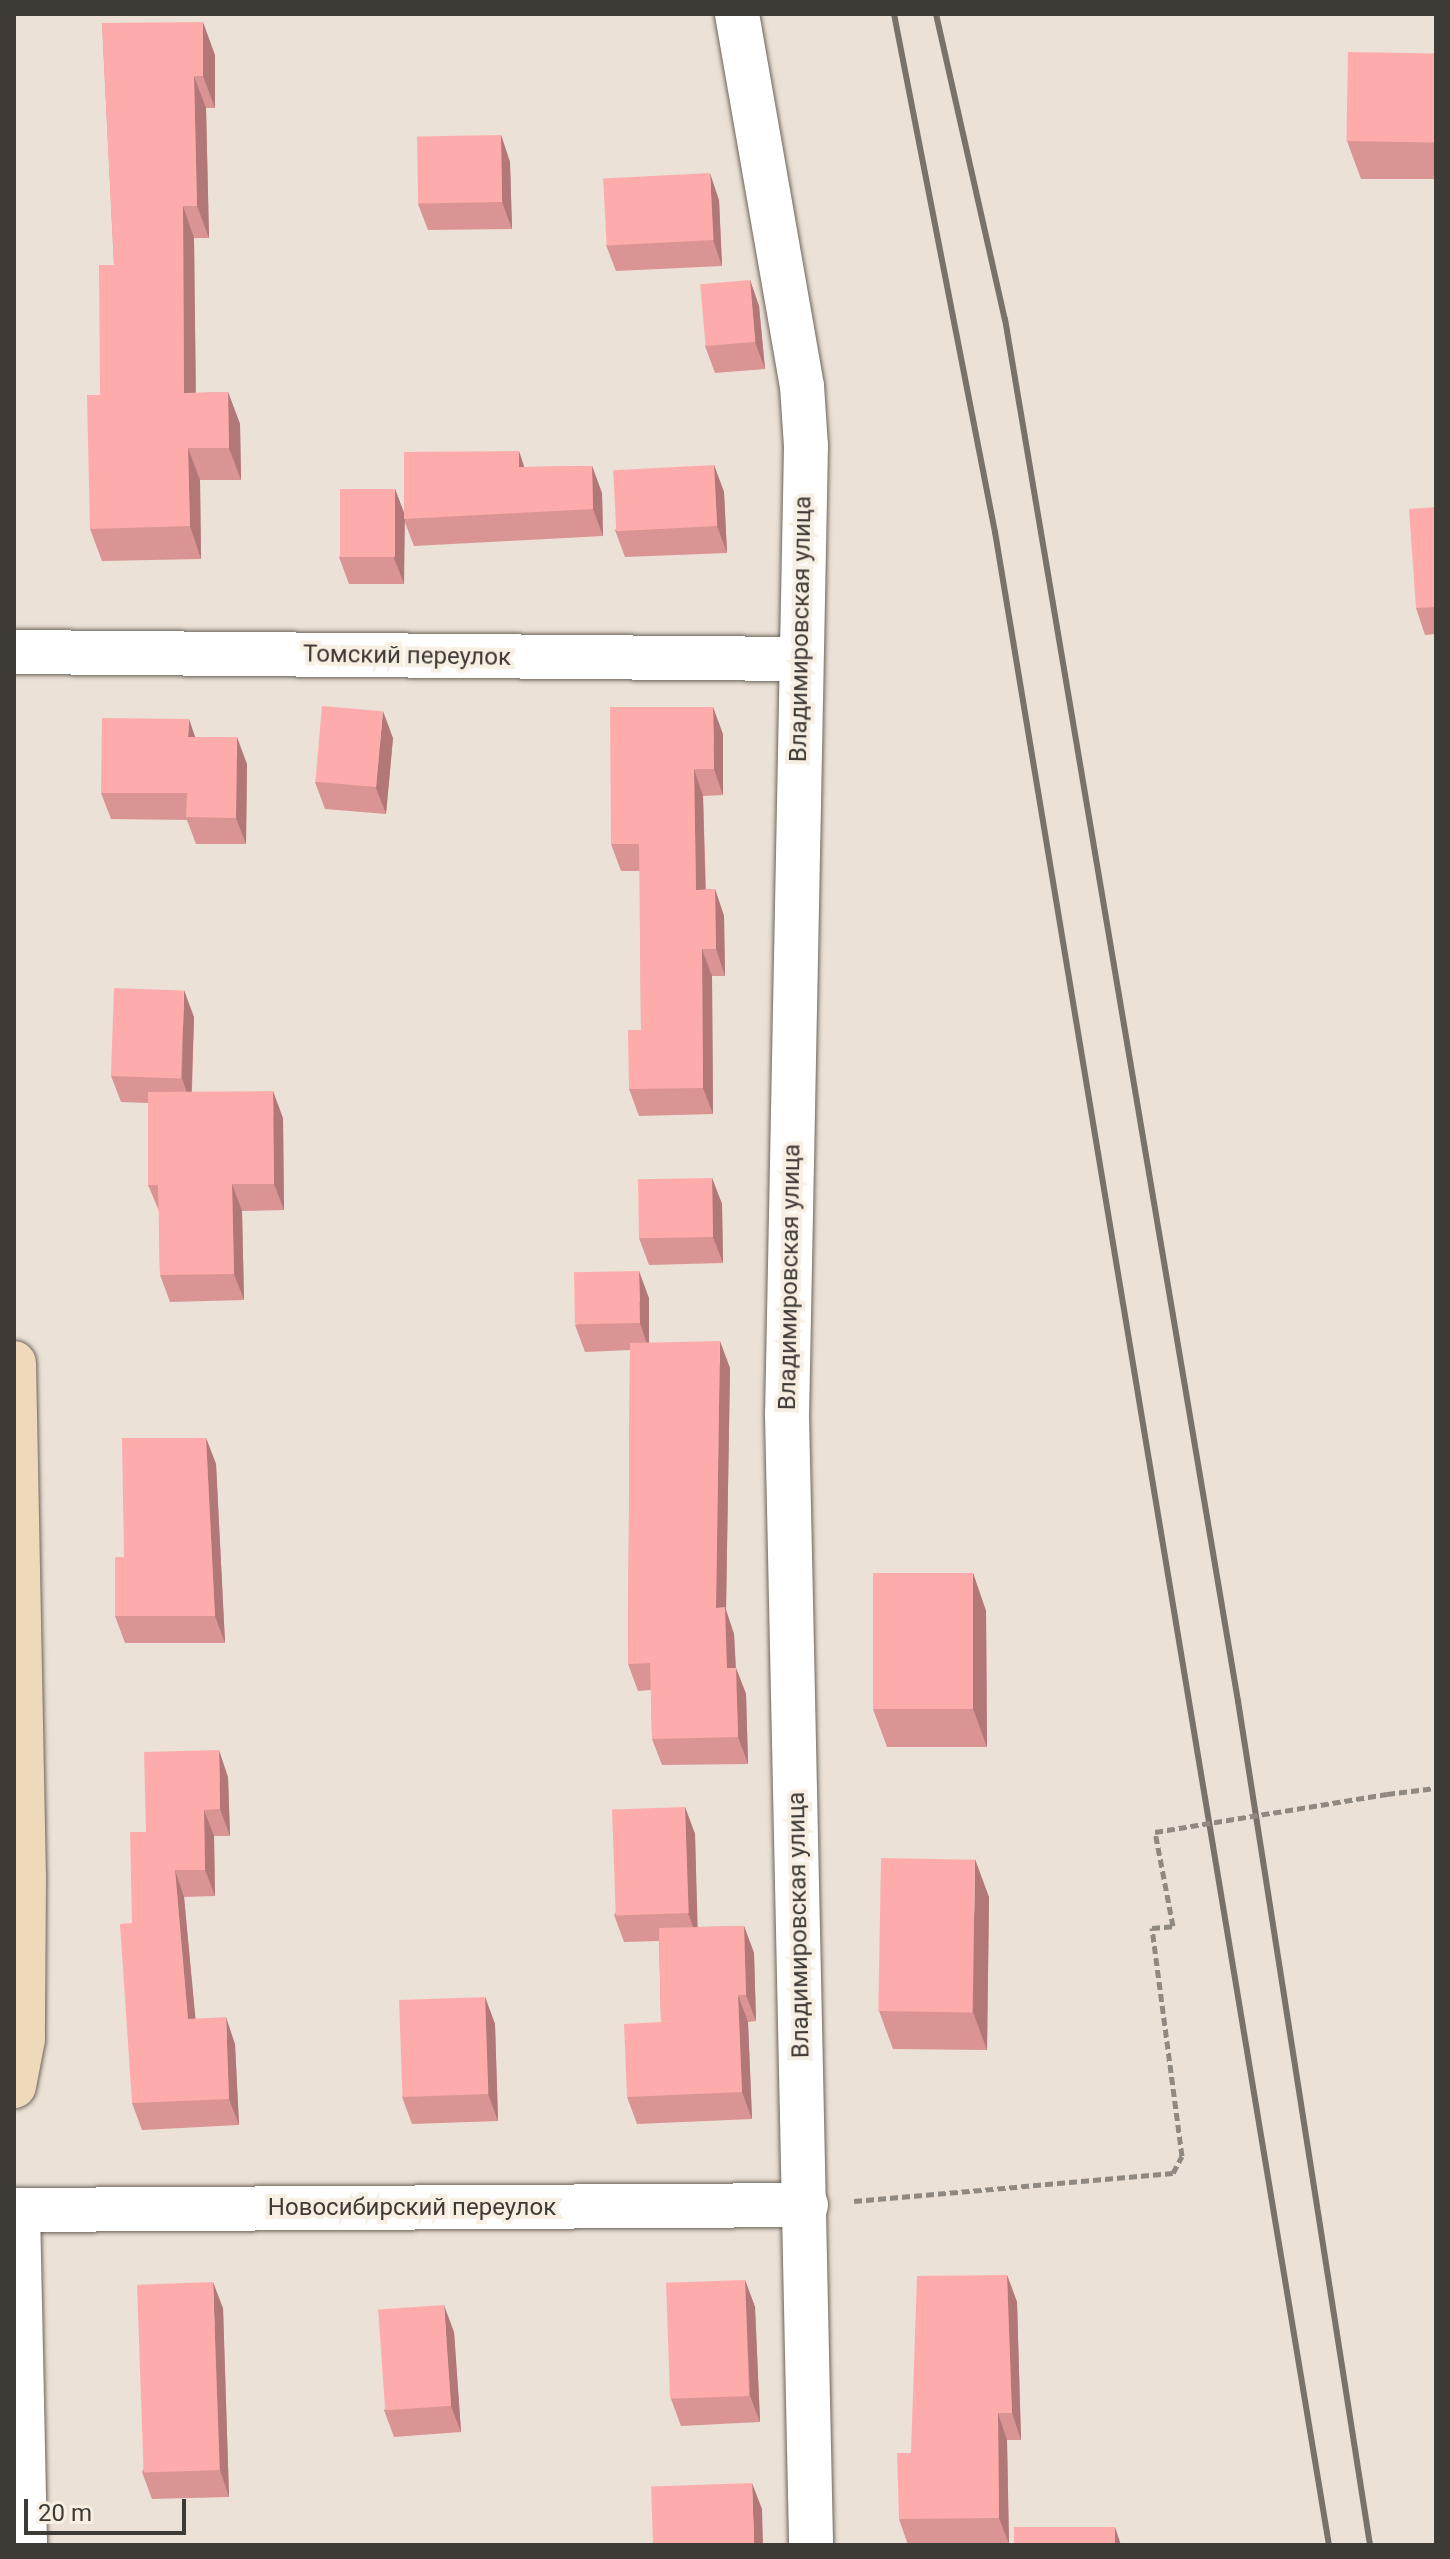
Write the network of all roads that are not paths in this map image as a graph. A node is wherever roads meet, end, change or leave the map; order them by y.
1 (737, 14) edge
2 (14, 652) edge
3 (800, 659) junction
4 (14, 1363) edge
5 (14, 2086) edge
6 (806, 2205) junction
7 (16, 2208) edge
8 (25, 2545) edge
9 (811, 2545) edge

1 - 3 street, Владимировская улица
2 - 3 street, Томский переулок
3 - 6 street, Владимировская улица
4 - 5 street
6 - 7 street, Новосибирский переулок
6 - 9 street, Владимировская улица
7 - 8 street

